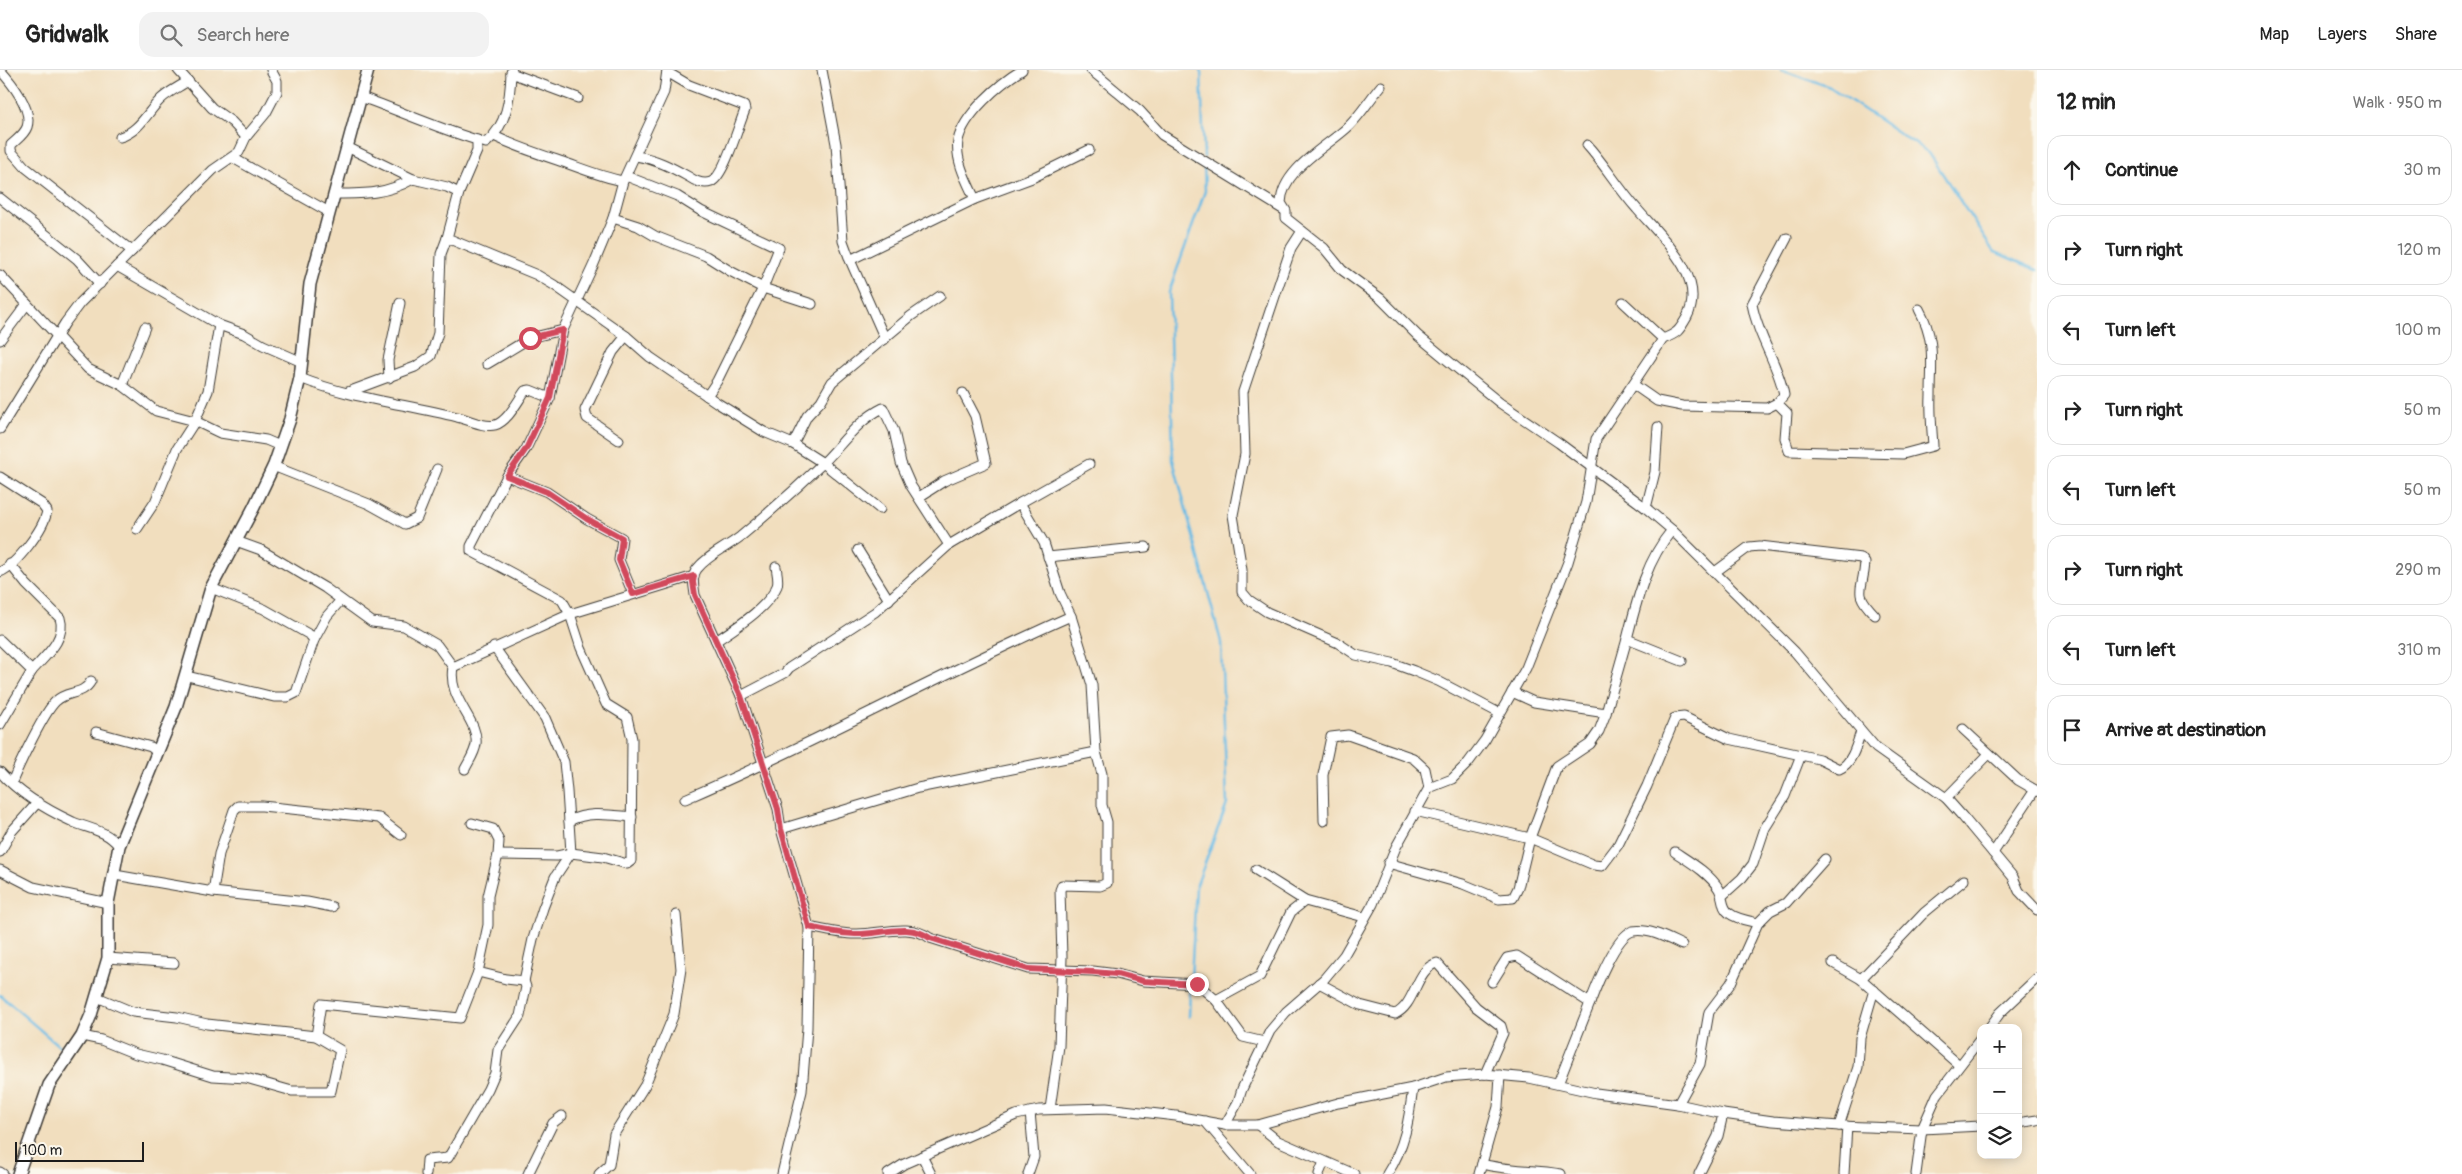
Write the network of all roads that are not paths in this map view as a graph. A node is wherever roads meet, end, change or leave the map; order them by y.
1 (178, 70) edge
2 (271, 70) edge
3 (368, 70) edge
4 (822, 70) edge
5 (1022, 70) edge
6 (1091, 70) edge
7 (1, 71) edge
8 (511, 71) edge
9 (667, 71) edge
10 (188, 81) junction
11 (1380, 86) dead end
12 (361, 97) junction
13 (578, 98) dead end
14 (494, 136) junction
15 (120, 137) dead end
16 (246, 138) junction
17 (477, 140) junction
18 (1587, 145) dead end
19 (347, 147) junction
20 (1088, 150) dead end
21 (636, 156) junction
22 (233, 158) junction
23 (413, 179) junction
24 (624, 179) junction
25 (459, 193) junction
26 (336, 194) junction
27 (0, 198) edge
28 (974, 199) junction
29 (1286, 210) junction
30 (329, 212) junction
31 (613, 218) junction
32 (1302, 231) junction
33 (447, 238) junction
34 (1787, 238) dead end
35 (132, 251) junction
36 (850, 260) junction
37 (117, 266) junction
38 (0, 275) edge
39 (100, 284) junction
40 (763, 288) junction
41 (940, 296) dead end
42 (577, 300) junction
43 (1623, 302) dead end
44 (400, 303) dead end
45 (27, 304) junction
46 (812, 304) dead end
47 (1919, 309) dead end
48 (219, 325) junction
49 (145, 327) dead end
50 (563, 330) junction
51 (58, 335) junction
52 (626, 336) junction
53 (885, 339) junction
54 (1663, 339) junction
55 (0, 340) edge
56 (302, 362) junction
57 (487, 364) dead end
58 (300, 378) junction
59 (389, 378) junction
60 (122, 385) junction
61 (1634, 385) junction
62 (348, 392) junction
63 (963, 393) dead end
64 (707, 396) junction
65 (550, 398) junction
66 (1777, 403) junction
67 (195, 421) junction
68 (1658, 427) dead end
69 (0, 429) edge
70 (619, 440) dead end
71 (793, 444) junction
72 (280, 446) junction
73 (823, 463) junction
74 (1089, 464) dead end
75 (273, 466) junction
76 (1591, 468) junction
77 (437, 469) dead end
78 (507, 476) junction
79 (0, 477) edge
80 (919, 496) junction
81 (1020, 503) junction
82 (1646, 508) junction
83 (880, 509) dead end
84 (138, 529) dead end
85 (1672, 530) junction
86 (236, 541) junction
87 (949, 546) junction
88 (1146, 547) dead end
89 (858, 550) dead end
90 (1048, 557) junction
91 (10, 564) junction
92 (776, 567) dead end
93 (0, 572) edge
94 (1715, 572) junction
95 (694, 576) junction
96 (211, 588) junction
97 (633, 594) junction
98 (341, 600) junction
99 (889, 600) junction
100 (570, 614) junction
101 (1875, 615) dead end
102 (1072, 616) junction
103 (1627, 639) junction
104 (0, 640) edge
105 (314, 640) junction
106 (716, 641) junction
107 (494, 647) junction
108 (1682, 661) dead end
109 (453, 667) junction
110 (32, 672) junction
111 (187, 676) junction
112 (91, 681) dead end
113 (1512, 692) junction
114 (741, 696) junction
115 (1499, 713) junction
116 (1606, 714) junction
117 (0, 725) edge
118 (1962, 729) dead end
119 (1861, 731) junction
120 (96, 732) dead end
121 (157, 752) junction
122 (1096, 752) junction
123 (1989, 754) junction
124 (1801, 755) junction
125 (763, 766) junction
126 (465, 769) dead end
127 (0, 772) edge
128 (12, 782) junction
129 (1429, 788) junction
130 (2036, 790) edge
131 (1946, 798) junction
132 (685, 799) dead end
133 (38, 802) junction
134 (1416, 811) junction
135 (632, 817) junction
136 (569, 821) junction
137 (1324, 821) dead end
138 (472, 823) dead end
139 (781, 829) junction
140 (401, 835) dead end
141 (1530, 838) junction
142 (119, 846) junction
143 (0, 852) edge
144 (1675, 852) dead end
145 (571, 853) junction
146 (1993, 853) junction
147 (498, 855) junction
148 (1825, 859) dead end
149 (1388, 863) junction
150 (0, 870) edge
151 (1256, 870) dead end
152 (115, 875) junction
153 (1964, 880) dead end
154 (213, 892) junction
155 (1722, 896) junction
156 (1304, 901) junction
157 (108, 903) junction
158 (332, 907) dead end
159 (2037, 910) edge
160 (676, 915) dead end
161 (1364, 917) junction
162 (1758, 923) junction
163 (809, 927) junction
164 (1682, 945) dead end
165 (108, 958) junction
166 (174, 963) dead end
167 (1833, 963) dead end
168 (1061, 970) junction
169 (478, 972) junction
170 (2037, 978) edge
171 (1861, 979) junction
172 (524, 981) junction
173 (1492, 982) dead end
174 (1319, 983) junction
175 (1874, 990) junction
176 (97, 997) junction
177 (1216, 1000) junction
178 (1590, 1003) junction
179 (1992, 1024) edge
180 (82, 1036) junction
181 (316, 1036) junction
182 (1264, 1042) junction
183 (1977, 1043) edge
184 (1959, 1064) junction
185 (1485, 1074) junction
186 (1500, 1075) junction
187 (1558, 1084) junction
188 (1413, 1088) junction
189 (1238, 1102) junction
190 (1678, 1104) junction
191 (1050, 1109) junction
192 (1030, 1112) junction
193 (1723, 1114) junction
194 (562, 1116) dead end
195 (2037, 1120) edge
196 (1205, 1121) junction
197 (2022, 1122) edge
198 (1226, 1125) junction
199 (1258, 1125) junction
200 (1238, 1126) junction
201 (1843, 1126) junction
202 (1977, 1126) edge
203 (1922, 1129) junction
204 (922, 1156) junction
205 (1324, 1162) junction
206 (1482, 1164) junction
207 (18, 1174) edge
208 (426, 1174) edge
209 (528, 1174) edge
210 (600, 1174) edge
211 (782, 1174) edge
212 (888, 1174) edge
213 (930, 1174) edge
214 (1028, 1174) edge
215 (1250, 1174) edge
216 (1319, 1174) edge
217 (1354, 1174) edge
218 (1387, 1174) edge
219 (1479, 1174) edge
220 (1561, 1174) edge
221 (1699, 1174) edge
222 (1844, 1174) edge
223 (1916, 1174) edge

1 - 10 street
2 - 16 street
3 - 12 street
4 - 36 street
5 - 28 street
6 - 29 street
7 - 35 street
8 - 13 street
8 - 14 street
9 - 21 street
9 - 21 street
10 - 15 street
10 - 16 street
11 - 29 street
12 - 17 street
12 - 19 street
14 - 17 street
14 - 24 street
16 - 22 street
17 - 25 street
18 - 54 street
19 - 23 street
19 - 26 street
20 - 28 street
21 - 24 street
22 - 30 street
22 - 35 street
23 - 25 street
23 - 26 street
24 - 31 street
24 - 40 street
25 - 33 street
26 - 30 street
27 - 39 street
28 - 36 street
29 - 32 street
30 - 56 street
31 - 40 street
31 - 42 street
32 - 76 street
32 - 115 street
33 - 42 street
33 - 59 street
34 - 66 street
35 - 37 street
36 - 53 street
37 - 39 street
37 - 48 street
38 - 45 street
39 - 51 street
40 - 46 street
40 - 64 street
41 - 53 street
42 - 50 street
42 - 52 street
43 - 54 street
44 - 59 street
45 - 51 street
45 - 55 street
47 - 66 street
48 - 56 street
48 - 67 street
49 - 60 street
50 - 57 street
50 - 65 street
51 - 60 street
51 - 69 street
52 - 64 street
52 - 70 street
53 - 71 street
54 - 61 street
56 - 58 street
58 - 62 street
58 - 72 street
59 - 62 street
60 - 67 street
61 - 66 street
61 - 76 street
62 - 65 street
63 - 80 street
64 - 71 street
65 - 78 street
67 - 72 street
67 - 84 street
68 - 82 street
71 - 73 street
72 - 75 street
73 - 80 street
73 - 83 street
73 - 95 street
74 - 81 street
75 - 77 street
75 - 86 street
76 - 82 street
76 - 113 street
78 - 97 street
78 - 100 street
79 - 91 street
80 - 87 street
81 - 87 street
81 - 90 street
82 - 85 street
85 - 94 street
85 - 103 street
86 - 96 street
86 - 98 street
87 - 99 street
88 - 90 street
89 - 99 street
90 - 102 street
91 - 93 street
91 - 110 street
92 - 106 street
94 - 101 street
94 - 119 street
95 - 97 street
95 - 106 street
96 - 105 street
96 - 111 street
97 - 100 street
98 - 105 street
98 - 109 street
99 - 114 street
100 - 107 street
100 - 135 street
102 - 122 street
102 - 125 street
103 - 108 street
103 - 116 street
104 - 110 street
105 - 111 street
106 - 114 street
107 - 109 street
107 - 136 street
109 - 126 street
110 - 117 street
111 - 121 street
112 - 128 street
113 - 115 street
113 - 116 street
114 - 125 street
115 - 129 street
116 - 141 street
118 - 123 street
119 - 124 street
119 - 131 street
120 - 121 street
121 - 142 street
122 - 139 street
122 - 168 street
123 - 130 street
123 - 131 street
124 - 141 street
124 - 155 street
125 - 132 street
125 - 139 street
127 - 128 street
128 - 133 street
129 - 134 street
129 - 137 street
130 - 146 street
131 - 146 street
133 - 142 street
133 - 143 street
134 - 141 street
134 - 149 street
135 - 136 street
135 - 145 street
136 - 145 street
138 - 147 street
139 - 163 street
140 - 154 street
141 - 149 street
142 - 152 street
144 - 155 street
145 - 147 street
145 - 172 street
146 - 159 street
147 - 169 street
148 - 162 street
149 - 161 street
150 - 157 street
151 - 156 street
152 - 154 street
152 - 157 street
153 - 171 street
154 - 158 street
155 - 162 street
156 - 161 street
156 - 177 street
157 - 165 street
160 - 210 street
161 - 174 street
162 - 190 street
163 - 168 street
163 - 211 street
164 - 178 street
165 - 166 street
165 - 176 street
167 - 171 street
168 - 177 street
168 - 191 street
169 - 172 street
169 - 181 street
170 - 179 street
171 - 175 street
172 - 208 street
173 - 178 street
174 - 182 street
174 - 185 street
175 - 184 street
175 - 201 street
176 - 180 street
176 - 181 street
177 - 182 street
178 - 187 street
180 - 181 street
180 - 207 street
182 - 189 street
183 - 184 street
184 - 203 street
185 - 186 street
185 - 188 street
186 - 187 street
186 - 206 street
187 - 190 street
188 - 199 street
188 - 218 street
189 - 198 street
189 - 200 street
190 - 193 street
191 - 192 street
191 - 196 street
192 - 204 street
192 - 214 street
193 - 201 street
193 - 221 street
194 - 209 street
195 - 197 street
196 - 198 street
196 - 215 street
198 - 200 street
199 - 200 street
199 - 205 street
201 - 203 street
201 - 222 street
202 - 203 street
203 - 223 street
204 - 212 street
204 - 213 street
205 - 216 street
205 - 217 street
206 - 219 street
206 - 220 street

